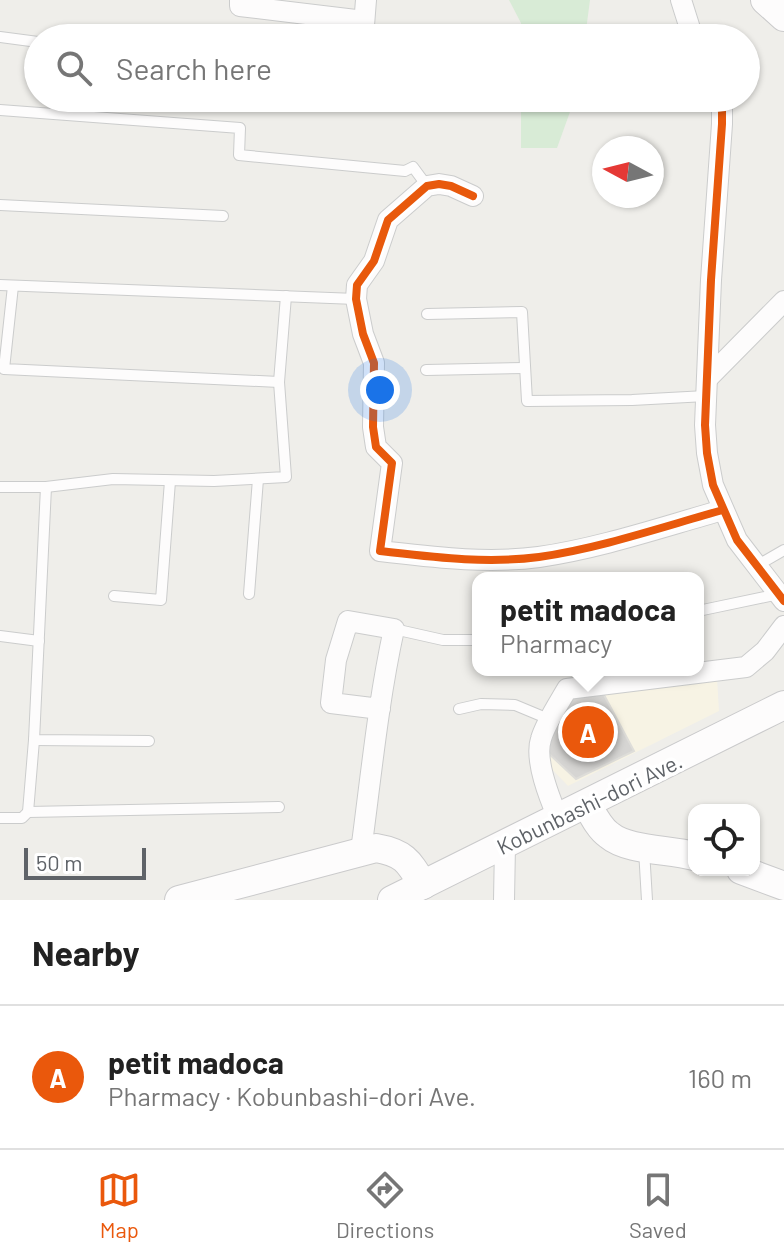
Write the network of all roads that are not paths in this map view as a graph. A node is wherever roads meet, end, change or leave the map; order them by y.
1 (240, 0) edge
2 (366, 0) edge
3 (681, 0) edge
4 (765, 0) edge
5 (784, 17) edge
6 (333, 24) edge
7 (364, 24) edge
8 (689, 24) edge
9 (0, 37) edge
10 (24, 40) edge
11 (0, 110) edge
12 (24, 112) edge
13 (27, 112) edge
14 (722, 112) edge
15 (427, 186) junction
16 (473, 196) dead end
17 (0, 205) edge
18 (223, 216) dead end
19 (0, 285) edge
20 (13, 286) junction
21 (286, 296) junction
22 (356, 299) junction
23 (784, 301) edge
24 (427, 314) dead end
25 (525, 368) junction
26 (426, 370) dead end
27 (279, 382) junction
28 (706, 388) junction
29 (258, 479) junction
30 (170, 481) junction
31 (0, 487) edge
32 (46, 487) junction
33 (723, 510) junction
34 (784, 550) edge
35 (758, 565) junction
36 (249, 594) dead end
37 (114, 596) dead end
38 (781, 597) edge
39 (704, 610) edge
40 (784, 626) edge
41 (394, 629) junction
42 (0, 636) edge
43 (472, 640) edge
44 (39, 641) junction
45 (704, 672) edge
46 (673, 676) edge
47 (784, 705) edge
48 (380, 709) junction
49 (459, 709) dead end
50 (551, 720) junction
51 (34, 740) junction
52 (149, 741) dead end
53 (587, 804) junction
54 (279, 807) dead end
55 (28, 812) junction
56 (0, 818) edge
57 (558, 818) junction
58 (505, 845) junction
59 (644, 847) junction
60 (361, 851) junction
61 (688, 855) edge
62 (757, 876) edge
63 (423, 885) junction
64 (784, 886) edge
65 (179, 900) edge
66 (392, 900) edge
67 (504, 900) edge
68 (647, 900) edge

1 - 6 street
2 - 7 street
3 - 8 street
4 - 5 street
9 - 10 lane
11 - 12 lane
13 - 15 lane
14 - 28 street
15 - 16 street
15 - 22 street
17 - 18 lane
19 - 20 lane
20 - 21 lane
20 - 27 lane
21 - 22 lane
21 - 27 lane
22 - 33 street
23 - 28 street
24 - 25 lane
25 - 26 lane
25 - 28 lane
27 - 29 lane
28 - 33 street
29 - 30 lane
29 - 36 lane
30 - 32 lane
30 - 37 lane
31 - 32 lane
32 - 44 lane
33 - 35 street
34 - 35 lane
35 - 38 street
38 - 39 lane
40 - 45 street
41 - 43 lane
41 - 48 street
41 - 48 street
42 - 44 lane
44 - 51 lane
46 - 50 street
47 - 53 street, Kobunbashi-dori Ave.
48 - 60 street
49 - 50 lane
50 - 57 street
51 - 52 lane
51 - 55 lane
53 - 57 street, Kobunbashi-dori Ave.
53 - 59 street
54 - 55 lane
55 - 56 lane
57 - 58 street, Kobunbashi-dori Ave.
58 - 63 street, Kobunbashi-dori Ave.
58 - 67 street
59 - 61 street
59 - 68 lane
60 - 63 street
60 - 65 street
62 - 64 street
63 - 66 street, Kobunbashi-dori Ave.

